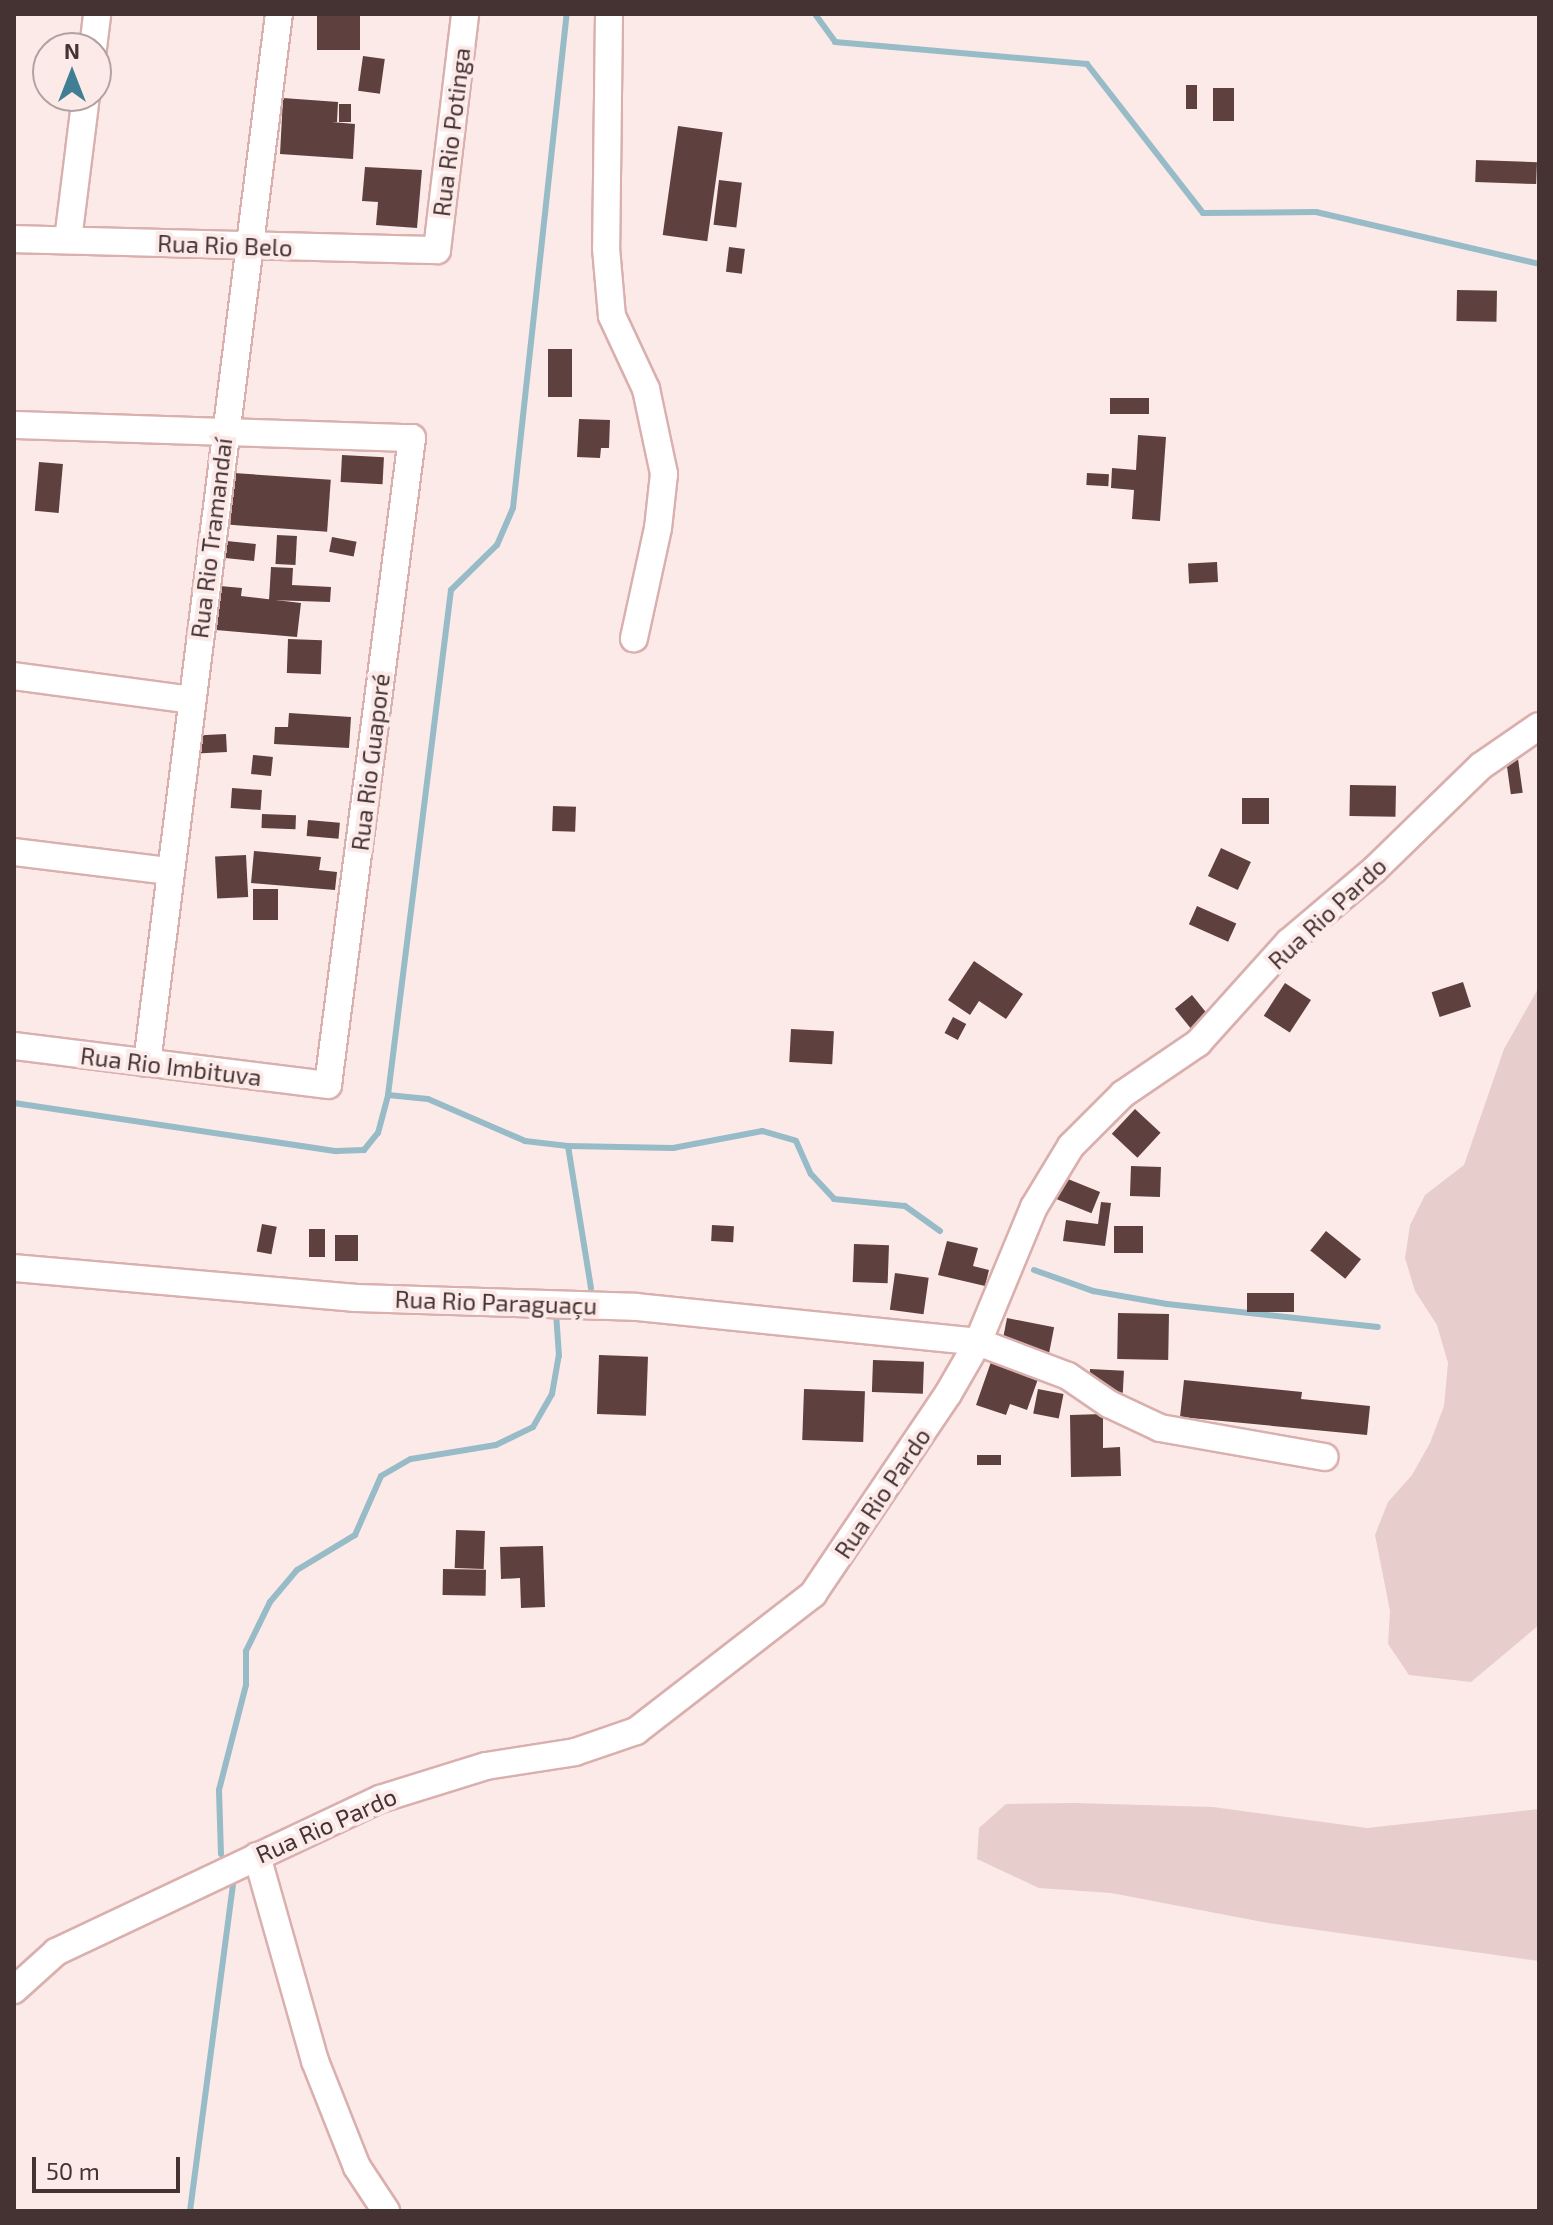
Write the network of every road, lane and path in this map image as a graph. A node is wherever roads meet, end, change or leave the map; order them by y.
1 (279, 14) edge
2 (465, 14) edge
3 (609, 14) edge
4 (84, 112) edge
5 (14, 239) edge
6 (68, 240) junction
7 (249, 245) junction
8 (437, 250) joint
9 (14, 425) edge
10 (224, 432) junction
11 (634, 638) dead end
12 (14, 676) edge
13 (191, 700) junction
14 (1539, 726) edge
15 (14, 852) edge
16 (169, 871) junction
17 (14, 1046) edge
18 (147, 1063) junction
19 (328, 1085) joint
20 (14, 1268) edge
21 (978, 1342) junction
22 (1324, 1457) dead end
23 (257, 1856) junction
24 (14, 1990) edge
25 (386, 2211) edge

1 - 7 street, Rua Rio Tramandaí
2 - 8 street, Rua Rio Potinga
3 - 11 street
4 - 6 street
5 - 6 street, Rua Rio Belo
6 - 7 street, Rua Rio Belo
7 - 8 street, Rua Rio Belo
7 - 10 street, Rua Rio Tramandaí
9 - 10 street
10 - 13 street, Rua Rio Tramandaí
10 - 19 street, Rua Rio Guaporé
12 - 13 street
13 - 16 street, Rua Rio Tramandaí
14 - 21 street, Rua Rio Pardo
15 - 16 street
16 - 18 street, Rua Rio Tramandaí
17 - 18 street, Rua Rio Imbituva
18 - 19 street, Rua Rio Imbituva
20 - 21 street, Rua Rio Paraguaçu
21 - 22 street, Rua Rio Paraguaçu
21 - 23 street, Rua Rio Pardo
23 - 24 street, Rua Rio Pardo
23 - 25 street

